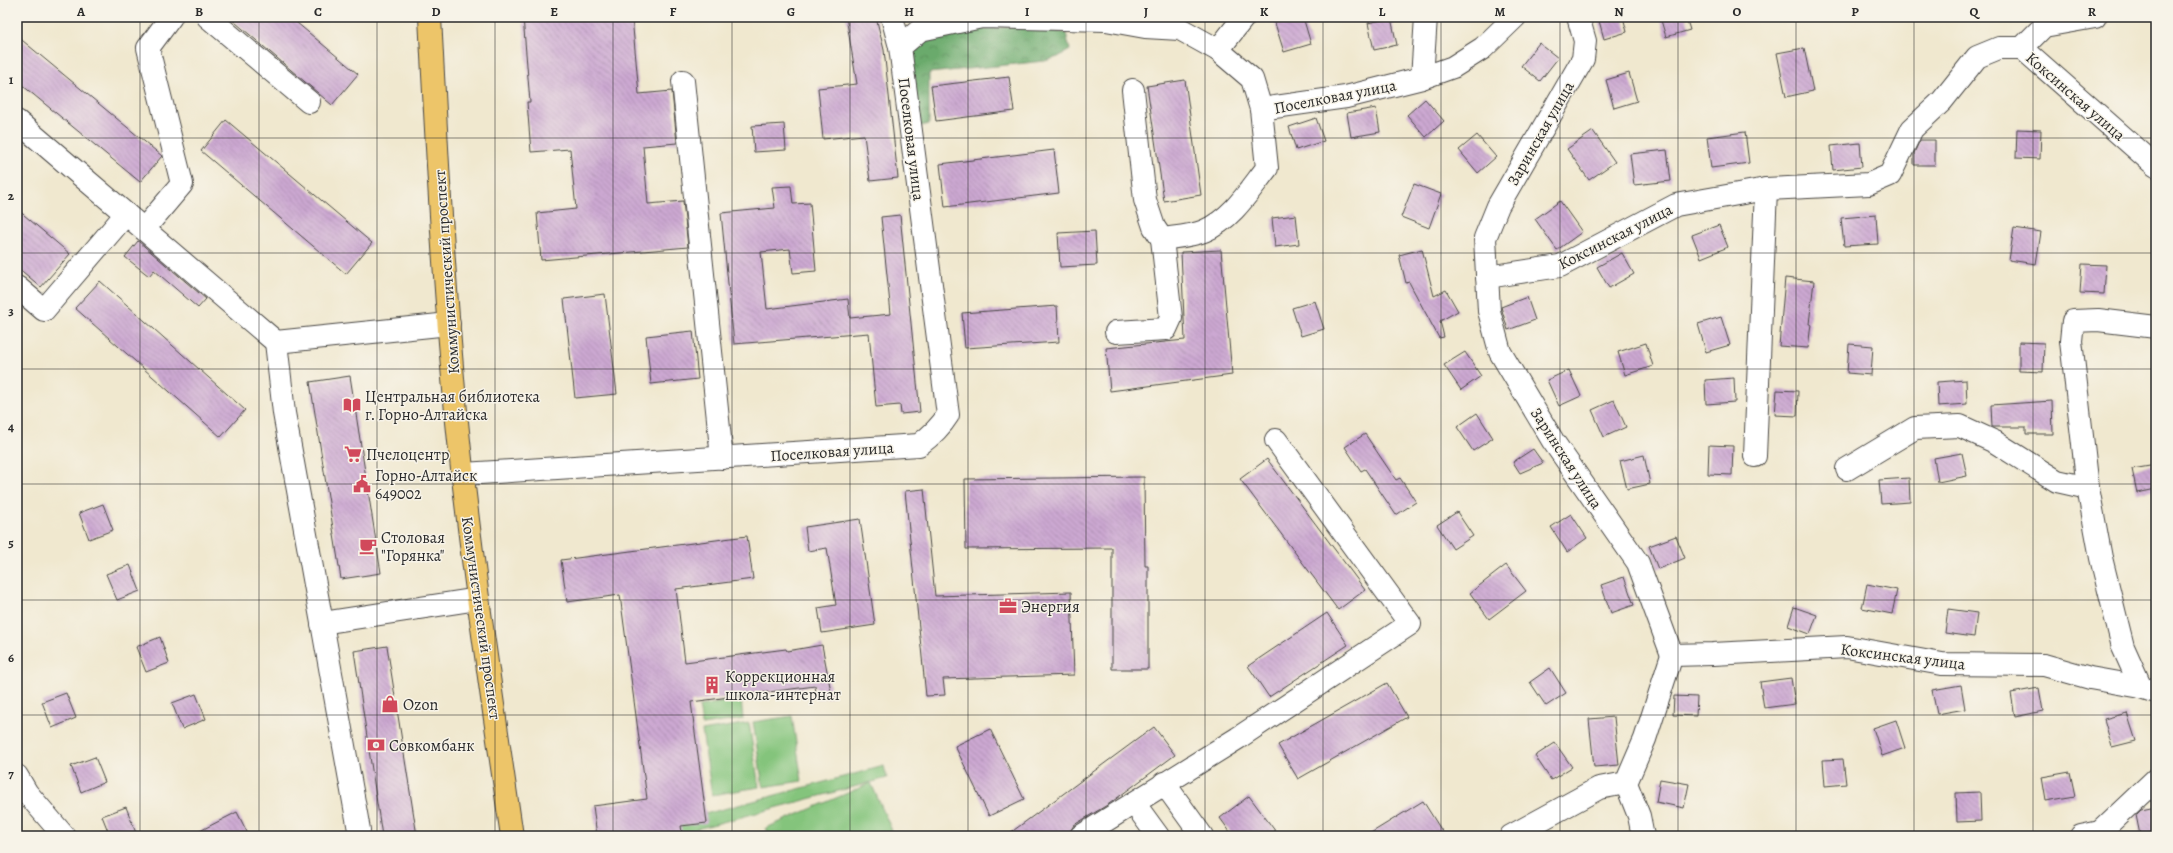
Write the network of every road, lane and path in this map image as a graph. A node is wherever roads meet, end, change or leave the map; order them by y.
1 (171, 17) edge
2 (208, 17) edge
3 (430, 17) edge
4 (892, 17) edge
5 (1244, 17) edge
6 (1426, 17) edge
7 (1515, 17) edge
8 (1578, 17) edge
9 (2095, 17) edge
10 (1106, 18) edge
11 (900, 47) junction
12 (2022, 48) junction
13 (1218, 50) junction
14 (1422, 78) junction
15 (683, 81) dead end
16 (1133, 90) dead end
17 (309, 102) dead end
18 (1261, 109) junction
19 (17, 121) edge
20 (2156, 166) edge
21 (1766, 189) junction
22 (126, 214) junction
23 (144, 229) junction
24 (1162, 239) junction
25 (1487, 277) junction
26 (17, 287) edge
27 (449, 324) junction
28 (2156, 327) edge
29 (1116, 332) dead end
30 (276, 342) junction
31 (1276, 440) dead end
32 (1755, 456) dead end
33 (722, 458) junction
34 (1847, 469) dead end
35 (463, 474) junction
36 (2088, 488) junction
37 (478, 599) junction
38 (322, 623) junction
39 (1672, 655) junction
40 (2149, 689) edge
41 (17, 776) edge
42 (2156, 779) edge
43 (1164, 783) junction
44 (1626, 783) junction
45 (1134, 803) junction
46 (359, 830) dead end
47 (64, 836) edge
48 (512, 836) edge
49 (1081, 836) edge
50 (1158, 836) edge
51 (1202, 836) edge
52 (1512, 836) edge
53 (1644, 836) edge
54 (2081, 836) edge

1 - 23 street
2 - 17 street
3 - 27 main road, Коммунистический проспект
4 - 11 street
5 - 13 street
6 - 14 street
7 - 14 street, Поселковая улица
8 - 25 street, Заринская улица
9 - 12 street
10 - 11 street, Поселковая улица
10 - 13 street, Поселковая улица
11 - 33 street, Поселковая улица
12 - 20 street, Коксинская улица
12 - 21 street, Коксинская улица
13 - 18 street, Поселковая улица
14 - 18 street, Поселковая улица
15 - 33 street
16 - 24 street
18 - 24 street
19 - 22 street
21 - 25 street, Коксинская улица
21 - 32 street
22 - 23 street
22 - 26 street
23 - 30 street
24 - 29 street
25 - 39 street, Заринская улица
27 - 30 street
27 - 35 main road, Коммунистический проспект
28 - 36 street
30 - 38 street
31 - 43 street
33 - 35 street, Поселковая улица
34 - 36 street
35 - 37 main road, Коммунистический проспект
36 - 40 street
37 - 38 street
37 - 48 main road, Коммунистический проспект
38 - 46 street
39 - 40 street, Коксинская улица
39 - 44 street
41 - 47 street
42 - 54 street
43 - 45 street
43 - 51 street
44 - 52 street
44 - 53 street
45 - 49 street
45 - 50 street

